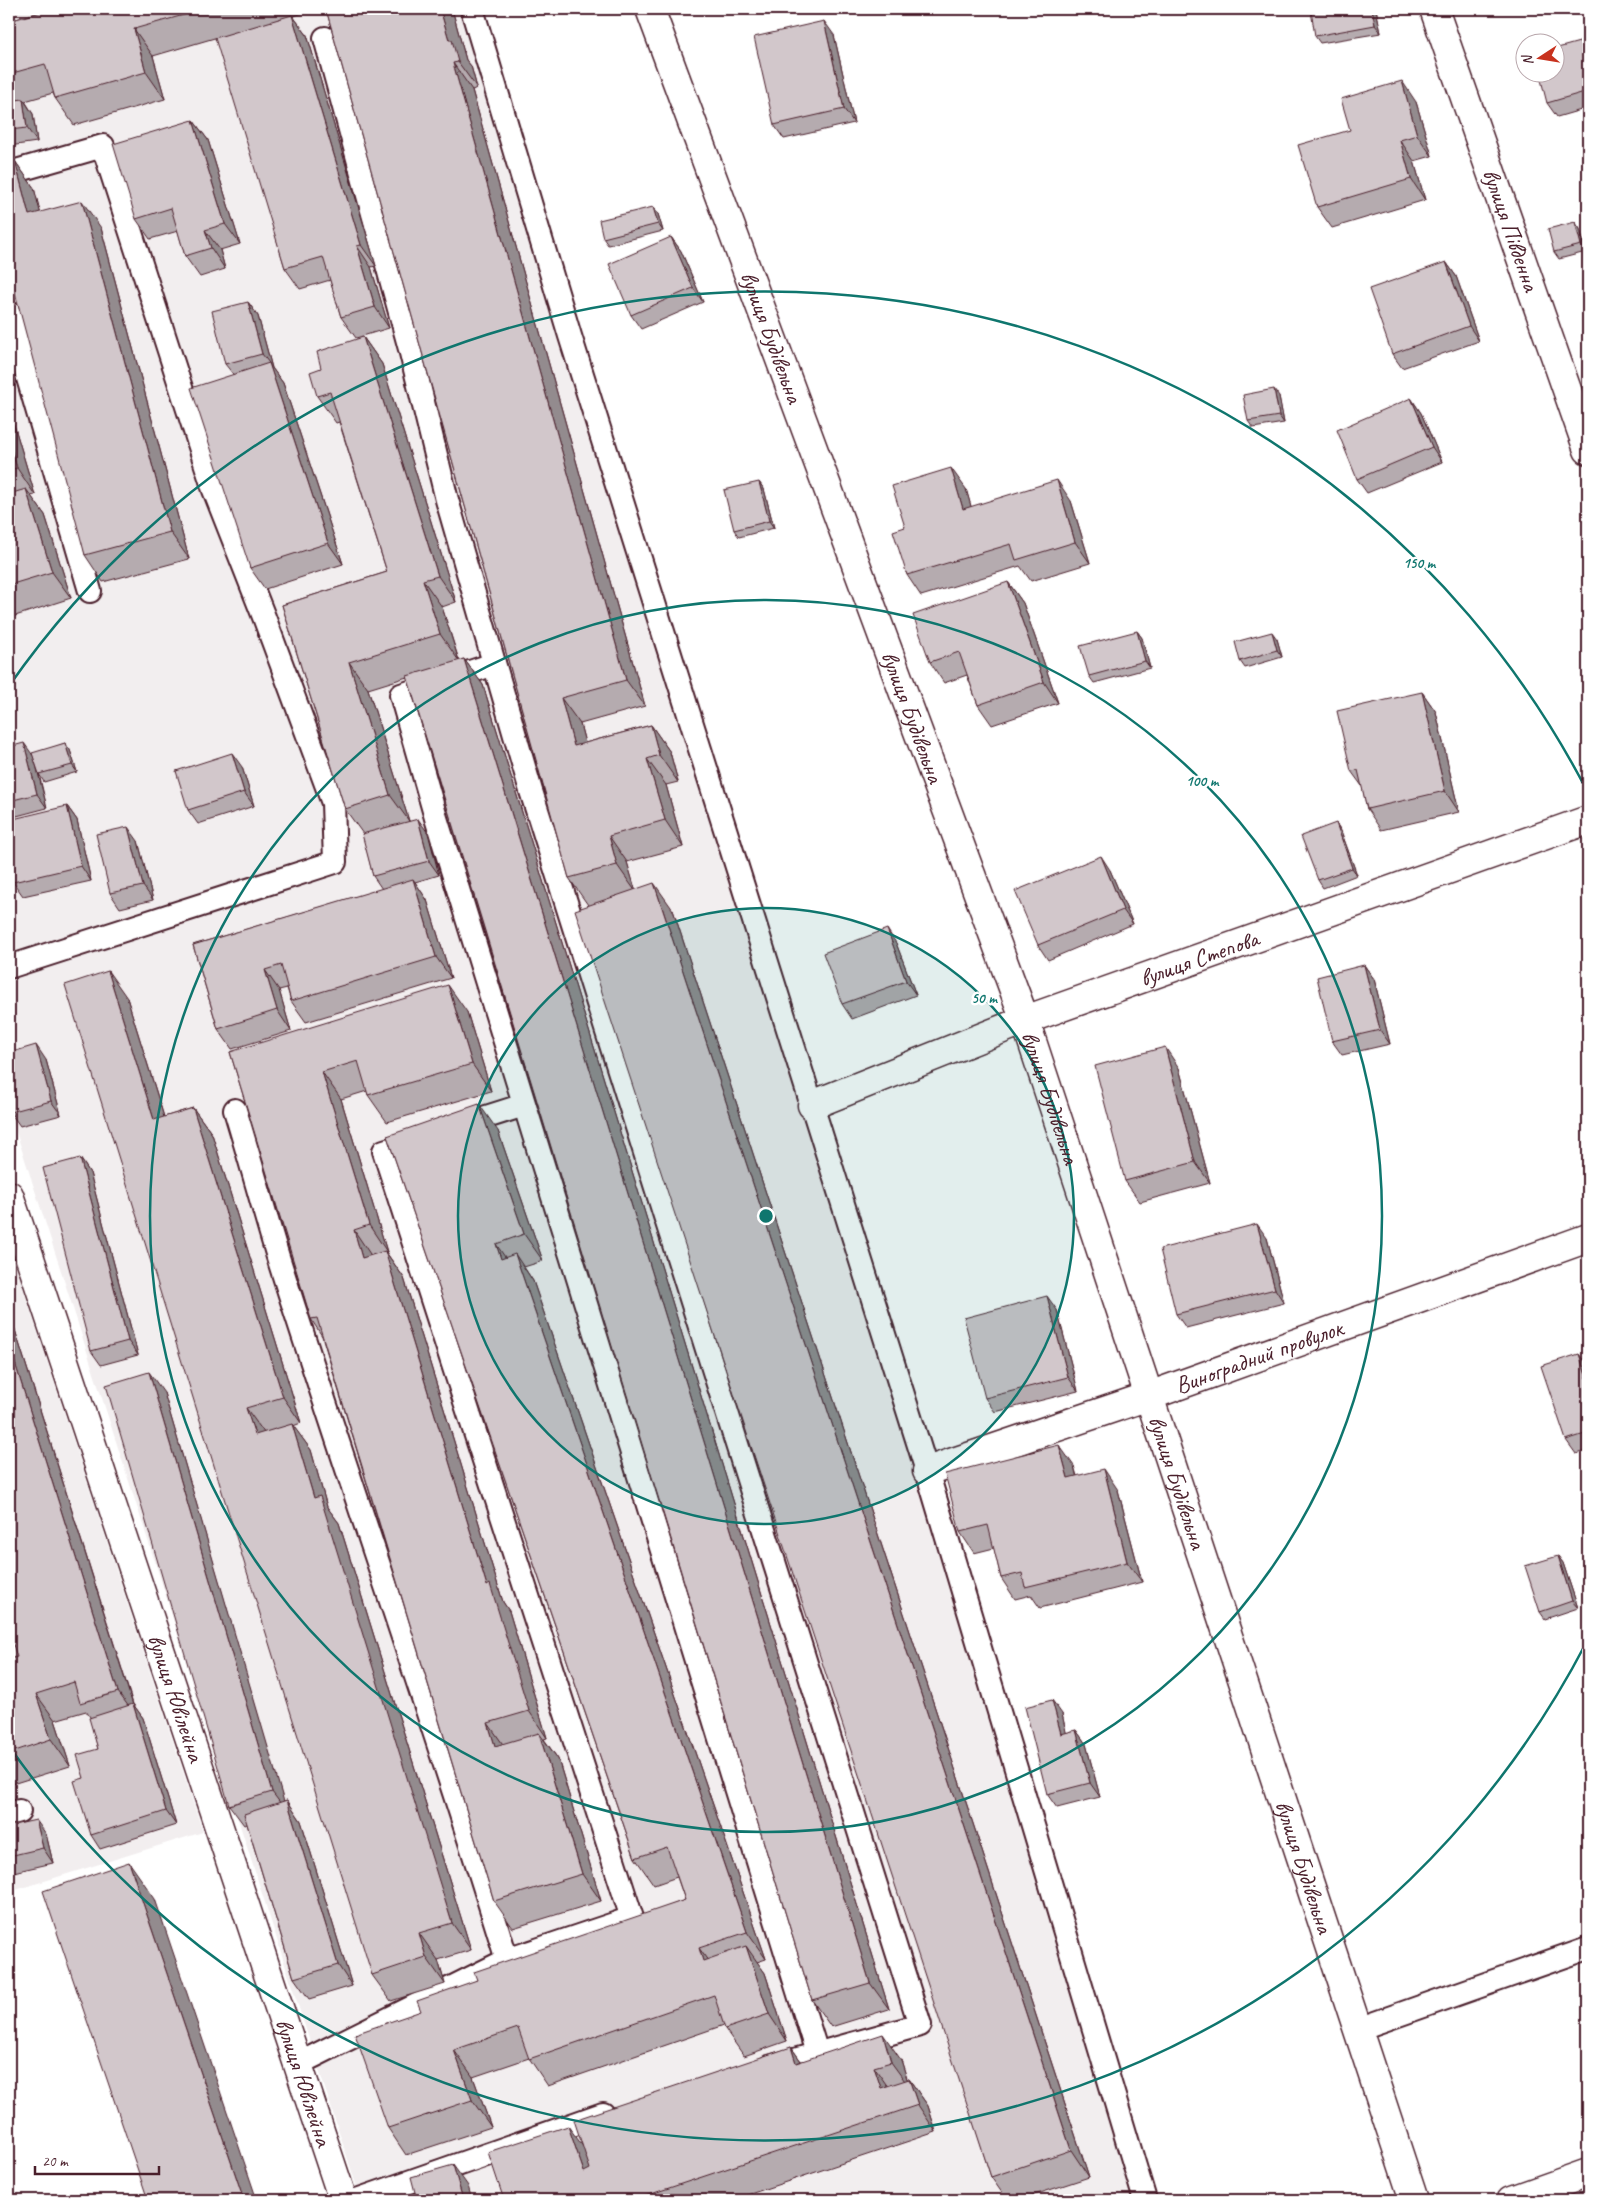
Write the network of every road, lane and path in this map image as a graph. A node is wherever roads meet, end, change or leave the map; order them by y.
1 (472, 9) edge
2 (650, 9) edge
3 (1434, 9) edge
4 (325, 38) dead end
5 (9, 173) edge
6 (9, 313) edge
7 (1588, 450) edge
8 (90, 591) edge
9 (494, 664) junction
10 (1588, 820) edge
11 (9, 967) edge
12 (1025, 1020) junction
13 (524, 1104) junction
14 (812, 1105) junction
15 (236, 1110) edge
16 (9, 1195) edge
17 (1588, 1238) edge
18 (1150, 1396) junction
19 (927, 1471) junction
20 (1588, 1948) edge
21 (507, 1960) junction
22 (1358, 2029) junction
23 (817, 2053) junction
24 (298, 2064) junction
25 (752, 2072) edge
26 (623, 2108) edge
27 (1588, 2174) edge
28 (343, 2200) edge
29 (357, 2200) edge
30 (1145, 2200) edge
31 (1414, 2200) edge
32 (1512, 2200) edge

1 - 14 lane
2 - 12 street, вулиця Будівельна
3 - 7 street, вулиця Південна
4 - 9 lane
5 - 11 lane
6 - 8 lane
9 - 13 lane
9 - 23 lane
10 - 12 street, вулиця Степова
12 - 14 street, вулиця Степова
12 - 18 street, вулиця Будівельна
13 - 21 lane
13 - 23 lane
14 - 19 lane
15 - 21 lane
16 - 24 street, вулиця Ювілейна
17 - 18 street, Виноградний провулок
18 - 19 street, Виноградний провулок
18 - 22 street, вулиця Будівельна
19 - 30 lane
20 - 22 lane
21 - 24 lane
22 - 31 street, вулиця Будівельна
23 - 25 lane
24 - 28 street, вулиця Ювілейна
26 - 29 lane
27 - 32 street

